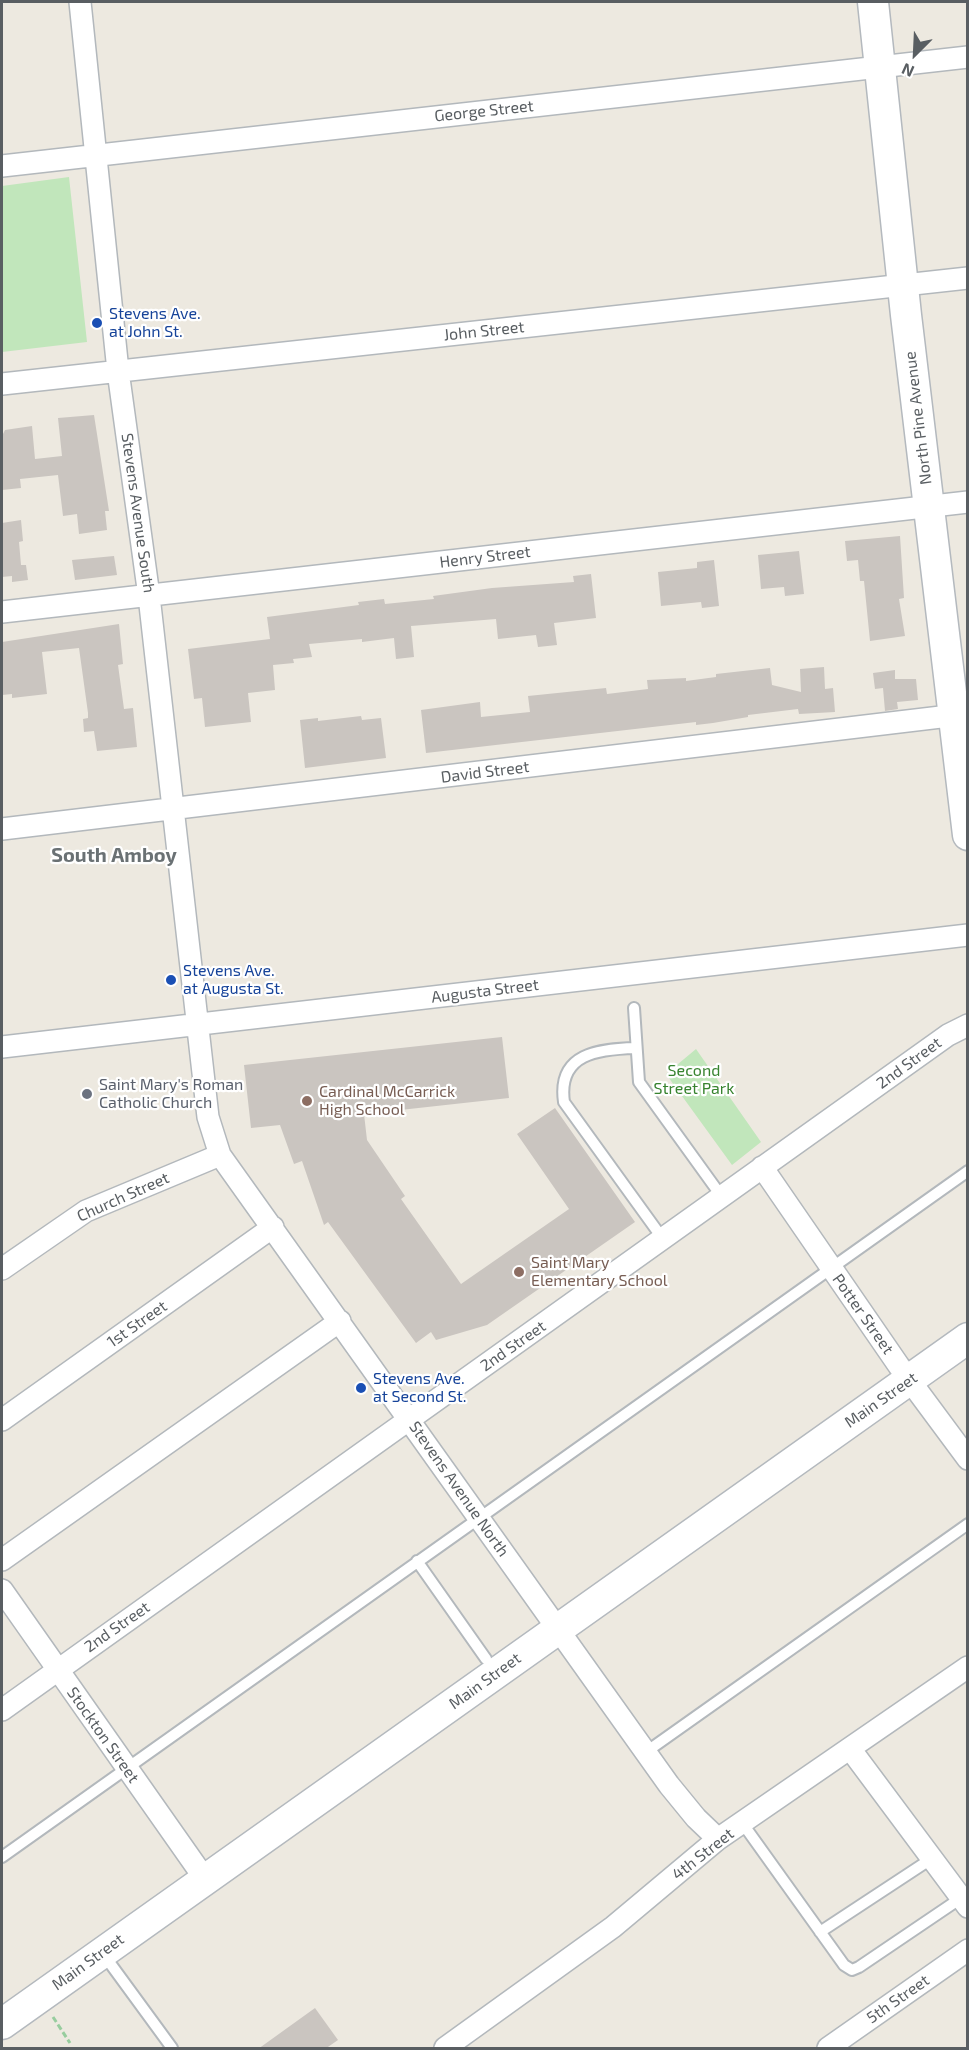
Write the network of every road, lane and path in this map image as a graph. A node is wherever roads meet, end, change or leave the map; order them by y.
1 (80, 2) edge
2 (873, 2) edge
3 (968, 57) edge
4 (881, 66) junction
5 (96, 155) junction
6 (2, 166) edge
7 (968, 278) edge
8 (903, 285) junction
9 (118, 371) junction
10 (2, 384) edge
11 (968, 502) edge
12 (928, 506) junction
13 (149, 596) junction
14 (2, 612) edge
15 (961, 714) edge
16 (174, 810) junction
17 (2, 830) edge
18 (968, 835) edge
19 (968, 935) edge
20 (634, 1008) dead end
21 (198, 1024) junction
22 (968, 1024) edge
23 (2, 1047) edge
24 (636, 1048) junction
25 (220, 1155) junction
26 (762, 1167) junction
27 (968, 1171) edge
28 (722, 1197) junction
29 (273, 1227) junction
30 (663, 1239) junction
31 (831, 1268) junction
32 (2, 1269) edge
33 (968, 1317) edge
34 (340, 1321) junction
35 (968, 1338) edge
36 (904, 1372) junction
37 (409, 1419) junction
38 (2, 1420) edge
39 (968, 1459) edge
40 (479, 1518) junction
41 (968, 1524) edge
42 (2, 1560) edge
43 (417, 1561) junction
44 (2, 1590) edge
45 (553, 1622) junction
46 (486, 1659) junction
47 (968, 1667) edge
48 (57, 1670) junction
49 (2, 1710) edge
50 (851, 1750) junction
51 (646, 1752) junction
52 (125, 1767) junction
53 (743, 1824) junction
54 (718, 1839) junction
55 (2, 1857) edge
56 (932, 1859) junction
57 (200, 1872) junction
58 (964, 1902) edge
59 (820, 1932) junction
60 (968, 1950) edge
61 (102, 1952) junction
62 (2, 2002) edge
63 (52, 2016) dead end
64 (2, 2024) edge
65 (70, 2043) dead end
66 (457, 2045) edge
67 (172, 2049) edge
68 (828, 2049) edge

1 - 5 street, Stevens Avenue South
2 - 4 main road, North Pine Avenue
3 - 4 street, George Street
4 - 5 street, George Street
4 - 8 main road, North Pine Avenue
5 - 6 street, George Street
5 - 9 street, Stevens Avenue South
7 - 8 street, John Street
8 - 9 street, John Street
8 - 12 main road, North Pine Avenue
9 - 10 street, John Street
9 - 13 street, Stevens Avenue South
11 - 12 street, Henry Street
12 - 13 street, Henry Street
12 - 15 main road, North Pine Avenue
13 - 14 street, Henry Street
13 - 16 street, Stevens Avenue South
15 - 16 street, David Street
15 - 18 main road, North Pine Avenue
16 - 17 street, David Street
16 - 21 street, Stevens Avenue South
19 - 21 street, Augusta Street
20 - 24 lane
21 - 23 street, Augusta Street
21 - 25 street, Stevens Avenue North
22 - 26 street, 2nd Street
24 - 28 lane
24 - 30 lane
25 - 29 street, Stevens Avenue North
25 - 32 street, Church Street
26 - 28 street, 2nd Street
26 - 31 street, Potter Street
27 - 31 lane
28 - 30 street, 2nd Street
29 - 34 street, Stevens Avenue North
29 - 38 street, 1st Street
30 - 37 street, 2nd Street
31 - 36 street, Potter Street
31 - 40 lane
33 - 36 main road, Main Street
34 - 37 street, Stevens Avenue North
34 - 42 street
35 - 36 main road, Main Street
36 - 39 street, Potter Street
36 - 45 main road, Main Street
37 - 40 street, Stevens Avenue North
37 - 48 street, 2nd Street
40 - 43 lane
40 - 45 street, Stevens Avenue North
41 - 51 lane
43 - 46 lane
43 - 52 lane
44 - 48 street, Stockton Street
45 - 46 main road, Main Street
45 - 51 street, Stevens Avenue North
45 - 57 main road, Main Street
46 - 57 main road, Main Street
47 - 50 street, 4th Street
48 - 49 street, 2nd Street
48 - 52 street, Stockton Street
50 - 53 street, 4th Street
50 - 56 street
51 - 54 street, Stevens Avenue North
52 - 55 lane
52 - 57 street, Stockton Street
53 - 54 street, 4th Street
53 - 59 lane
54 - 66 street, 4th Street
56 - 58 street
56 - 59 lane
57 - 61 main road, Main Street
57 - 62 main road, Main Street
58 - 59 lane
60 - 68 street, 5th Street
61 - 64 main road, Main Street
61 - 67 lane
63 - 65 path

